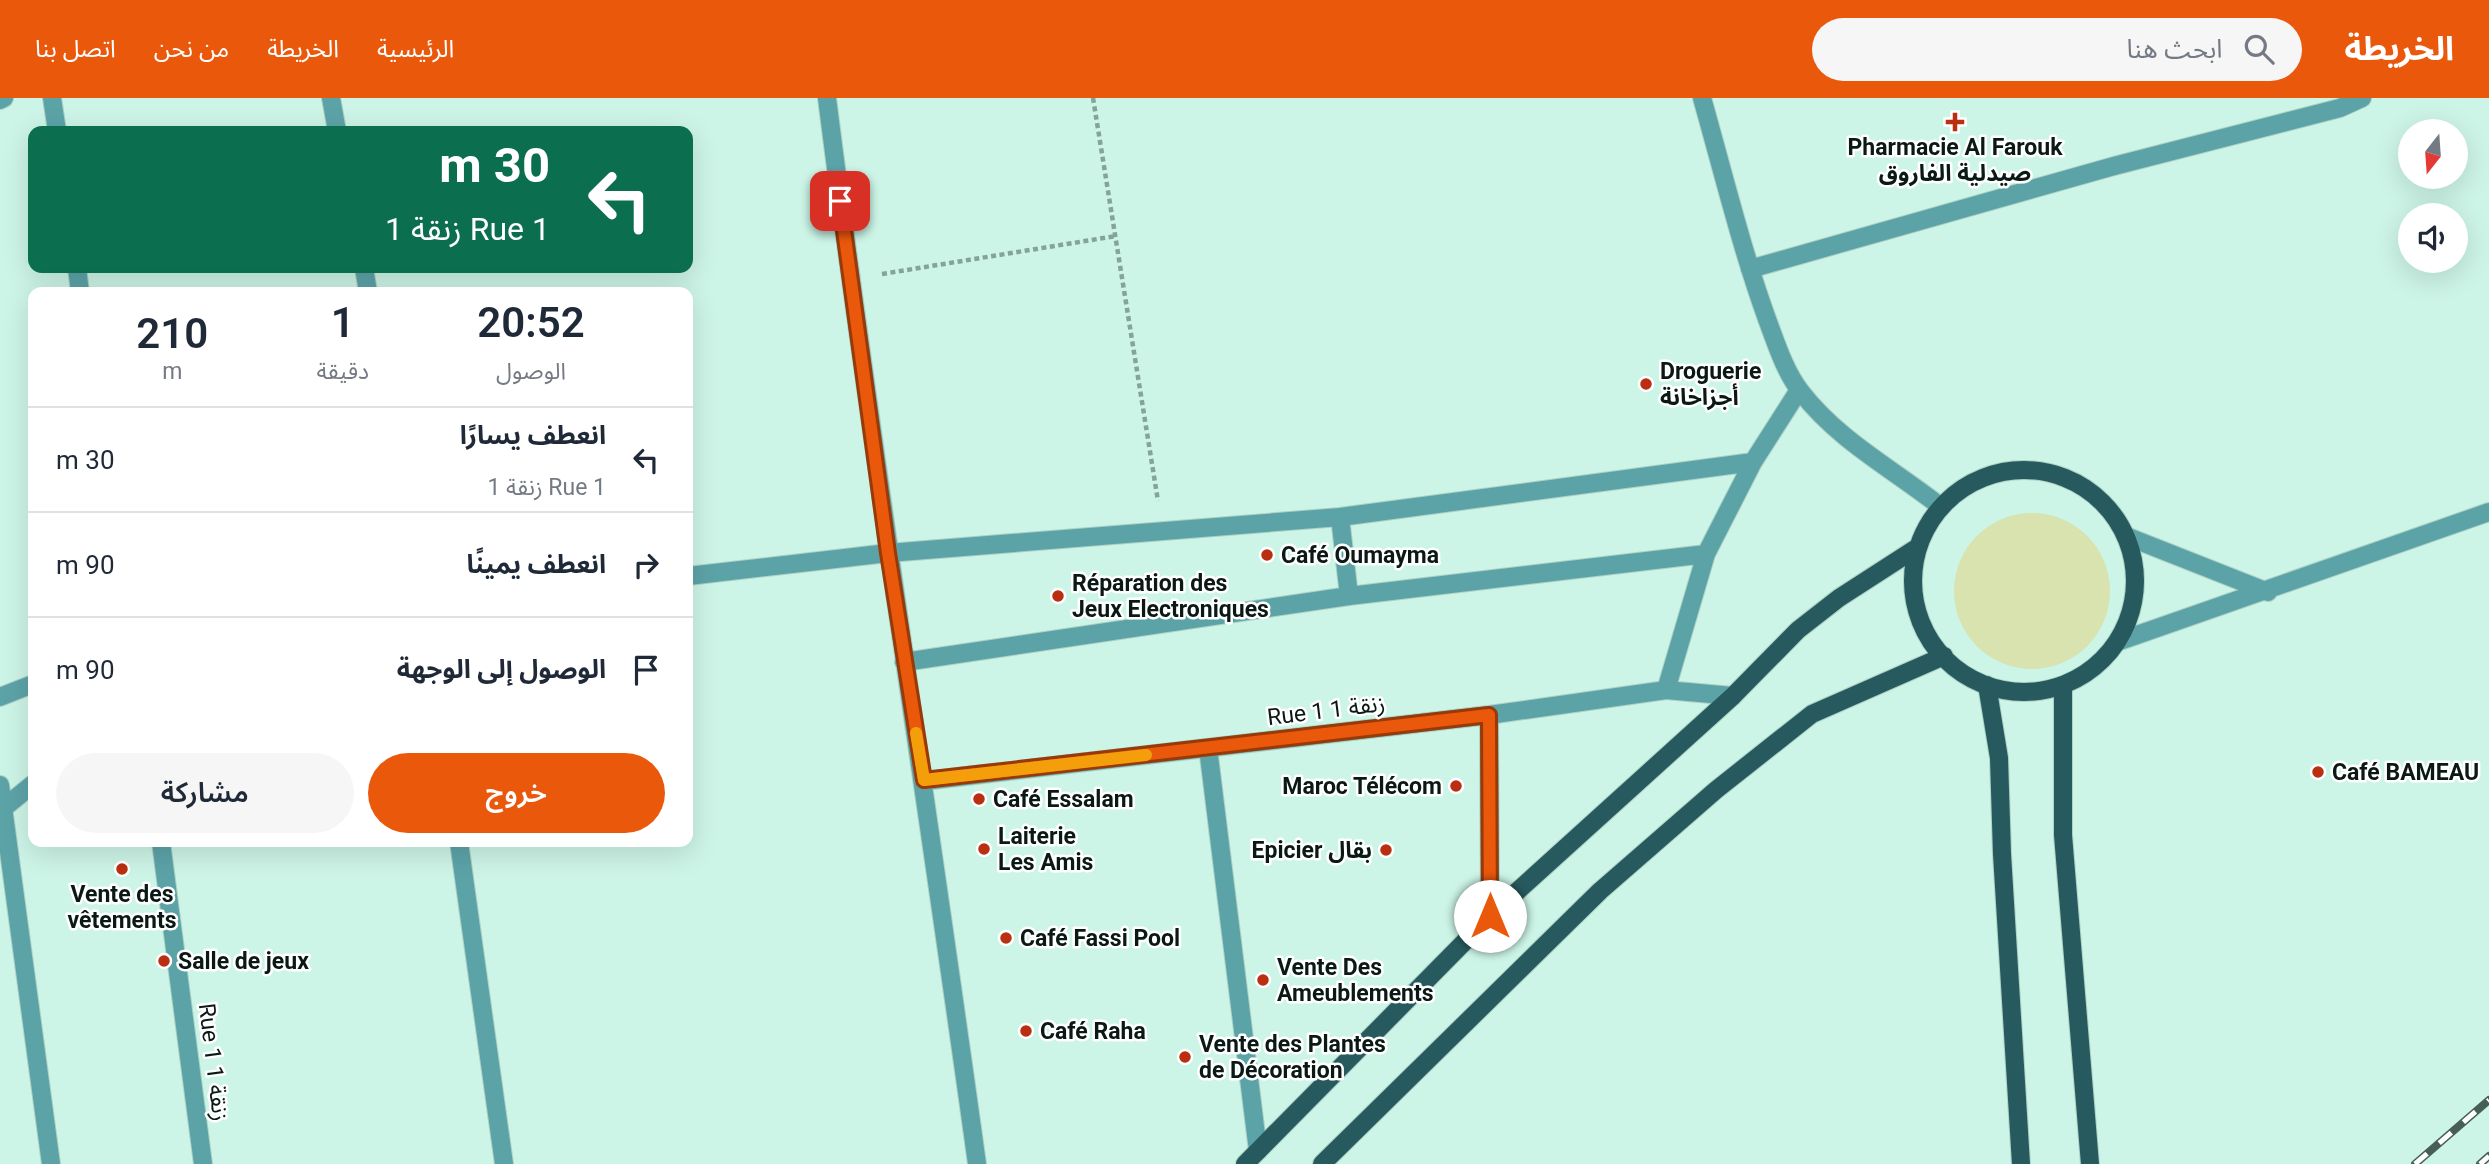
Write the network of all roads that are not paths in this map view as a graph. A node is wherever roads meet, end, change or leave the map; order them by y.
1 (52, 98) edge
2 (331, 98) edge
3 (827, 98) edge
4 (1702, 98) edge
5 (2361, 98) edge
6 (56, 126) edge
7 (336, 126) edge
8 (1750, 270) junction
9 (1799, 390) junction
10 (1753, 462) junction
11 (1941, 507) junction
12 (2489, 512) edge
13 (1340, 517) junction
14 (2126, 536) junction
15 (1918, 547) junction
16 (888, 553) junction
17 (1706, 554) junction
18 (693, 575) edge
19 (2268, 592) junction
20 (1349, 597) junction
21 (2117, 642) junction
22 (1944, 656) junction
23 (904, 662) junction
24 (1987, 685) junction
25 (2063, 685) junction
26 (28, 686) edge
27 (1666, 690) junction
28 (1733, 696) junction
29 (0, 697) edge
30 (1489, 715) junction
31 (1208, 748) junction
32 (924, 780) junction
33 (0, 785) edge
34 (28, 788) edge
35 (2, 809) edge
36 (162, 847) edge
37 (460, 847) edge
38 (1490, 916) junction
39 (1251, 1157) edge
40 (51, 1164) edge
41 (203, 1164) edge
42 (504, 1164) edge
43 (977, 1164) edge
44 (1322, 1164) edge
45 (2021, 1164) edge
46 (2090, 1164) edge

1 - 6 street
2 - 7 street
3 - 16 street
4 - 8 street
5 - 8 street
8 - 9 street
9 - 10 street
9 - 11 street
10 - 13 street
10 - 17 street
11 - 14 main road
11 - 15 main road
12 - 19 street
13 - 16 street
13 - 20 street
14 - 19 street
14 - 21 main road
15 - 22 main road
15 - 28 main road
16 - 18 street
16 - 23 street
17 - 20 street
17 - 27 street
19 - 21 street
20 - 23 street
21 - 25 main road
22 - 24 main road
22 - 44 main road
23 - 32 street
24 - 25 main road
24 - 45 main road
25 - 46 main road
26 - 29 street
27 - 28 street, Rue 1 زنقة 1
27 - 30 street, Rue 1 زنقة 1
28 - 38 main road
30 - 31 street, Rue 1 زنقة 1
30 - 38 street
31 - 32 street, Rue 1 زنقة 1
31 - 39 street
32 - 43 street
33 - 35 street
34 - 35 street
35 - 40 street
36 - 41 street, Rue 1 زنقة 1
37 - 42 street
38 - 39 main road

